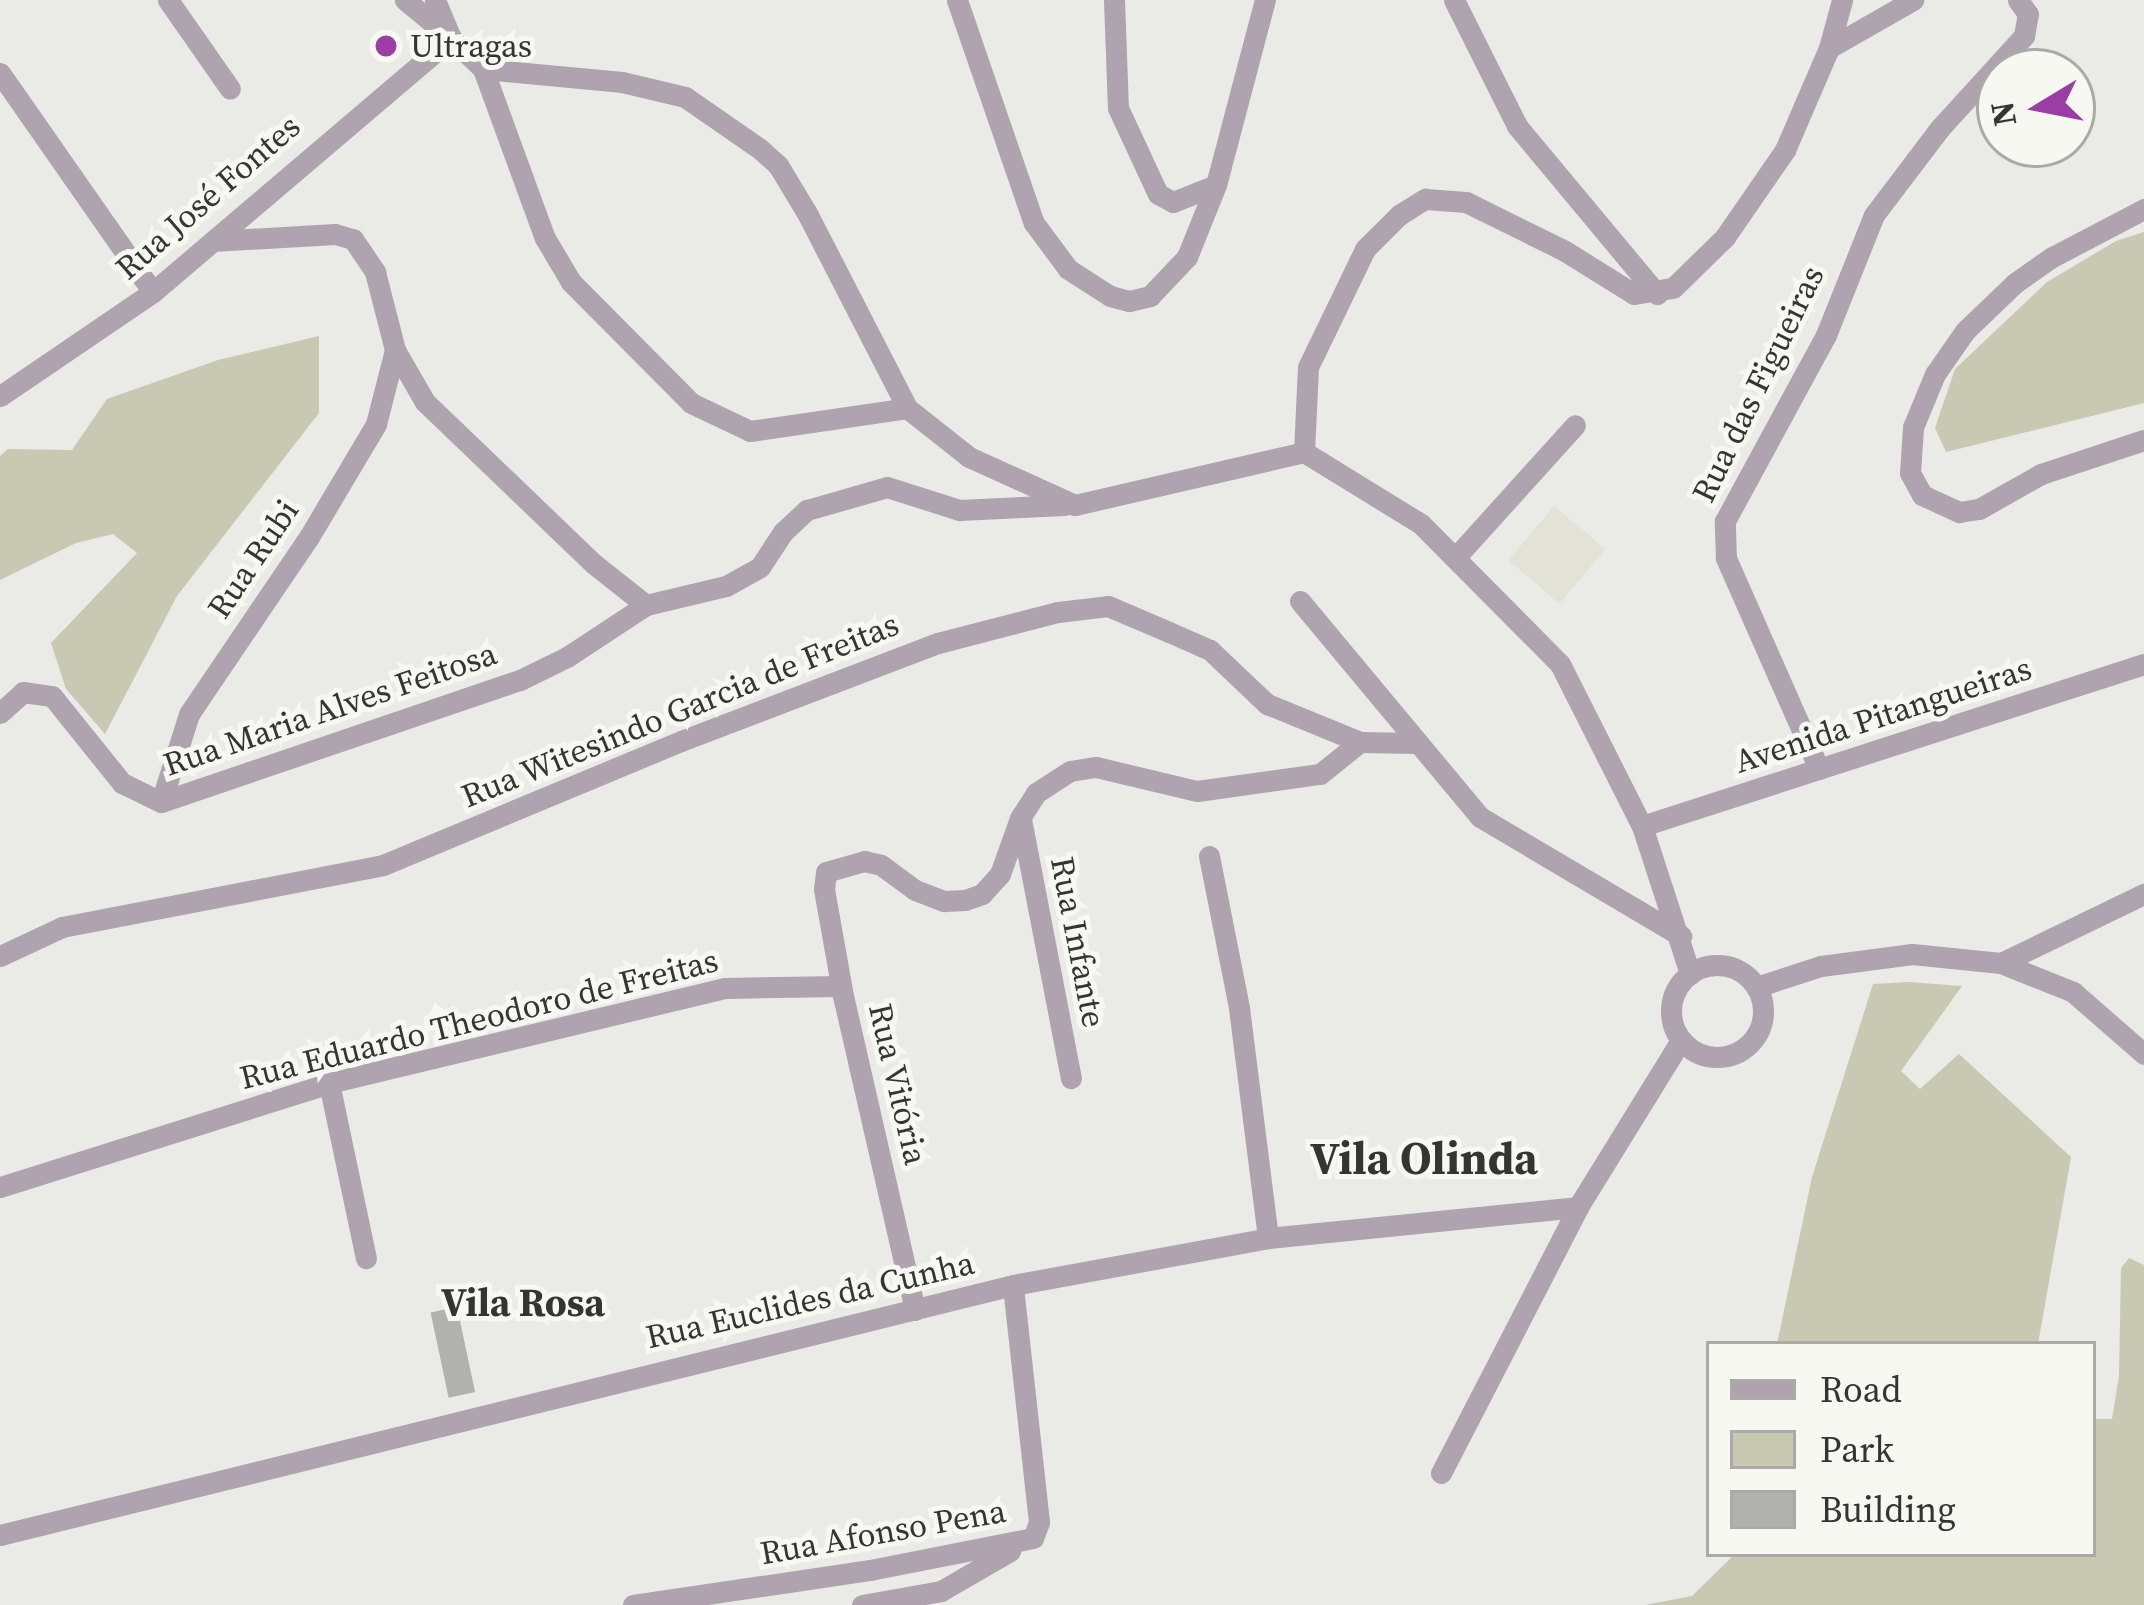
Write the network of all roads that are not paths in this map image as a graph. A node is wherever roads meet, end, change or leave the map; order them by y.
1 (168, 0) edge
2 (405, 0) edge
3 (435, 0) edge
4 (957, 0) edge
5 (1114, 0) edge
6 (1265, 0) edge
7 (1454, 0) edge
8 (1842, 0) edge
9 (1912, 0) edge
10 (2018, 0) edge
11 (452, 38) junction
12 (1829, 47) junction
13 (483, 69) junction
14 (0, 73) edge
15 (230, 89) dead end
16 (1216, 185) junction
17 (2144, 208) edge
18 (213, 242) junction
19 (154, 292) junction
20 (1658, 294) junction
21 (395, 350) junction
22 (0, 394) edge
23 (907, 408) junction
24 (1575, 425) dead end
25 (2144, 440) edge
26 (1304, 452) junction
27 (1075, 505) junction
28 (1455, 558) junction
29 (1300, 601) dead end
30 (646, 605) junction
31 (2144, 664) edge
32 (0, 712) edge
33 (1360, 742) junction
34 (1414, 743) junction
35 (1819, 769) junction
36 (161, 802) junction
37 (1020, 818) junction
38 (1642, 826) junction
39 (1209, 856) dead end
40 (2144, 894) edge
41 (1682, 937) junction
42 (0, 956) edge
43 (2001, 963) junction
44 (1690, 974) junction
45 (841, 986) junction
46 (1756, 987) junction
47 (1681, 1040) junction
48 (2144, 1054) edge
49 (1071, 1078) dead end
50 (329, 1082) junction
51 (0, 1187) edge
52 (1578, 1208) junction
53 (1268, 1238) junction
54 (366, 1258) dead end
55 (1013, 1286) junction
56 (915, 1310) junction
57 (1441, 1473) dead end
58 (0, 1535) edge
59 (1024, 1543) junction
60 (634, 1605) edge
61 (862, 1605) edge

1 - 15 street
2 - 11 street
3 - 11 street
4 - 16 street
5 - 16 street
6 - 16 street
7 - 20 street
8 - 12 street
9 - 12 street
10 - 35 street, Rua das Figueiras
11 - 13 street
11 - 18 street, Rua José Fontes
12 - 20 street
13 - 23 street
13 - 23 street
14 - 19 street
17 - 25 street
18 - 19 street, Rua José Fontes
18 - 21 street
19 - 22 street, Rua José Fontes
20 - 26 street
21 - 30 street
21 - 36 street, Rua Rubi
23 - 27 street
24 - 28 street
26 - 27 street
26 - 28 street
27 - 30 street, Rua Maria Alves Feitosa
28 - 38 street
29 - 34 street
30 - 36 street, Rua Maria Alves Feitosa
31 - 35 street, Avenida Pitangueiras
32 - 36 street, Rua Maria Alves Feitosa
33 - 34 street
33 - 37 street
33 - 42 street, Rua Witesindo Garcia de Freitas
34 - 41 street
35 - 38 street, Avenida Pitangueiras
37 - 45 street, Rua Vitória
37 - 49 street, Rua Infante
38 - 41 street
39 - 53 street
40 - 43 street
41 - 44 street
43 - 46 street
43 - 48 street
44 - 46 street
44 - 47 street
45 - 50 street, Rua Eduardo Theodoro de Freitas
45 - 56 street, Rua Vitória
46 - 47 street
47 - 52 street
50 - 51 street, Rua Eduardo Theodoro de Freitas
50 - 54 street
52 - 53 street, Rua Euclides da Cunha
52 - 57 street
53 - 55 street, Rua Euclides da Cunha
55 - 56 street, Rua Euclides da Cunha
55 - 59 street, Rua Afonso Pena
56 - 58 street, Rua Euclides da Cunha
59 - 60 street, Rua Afonso Pena
59 - 61 street

